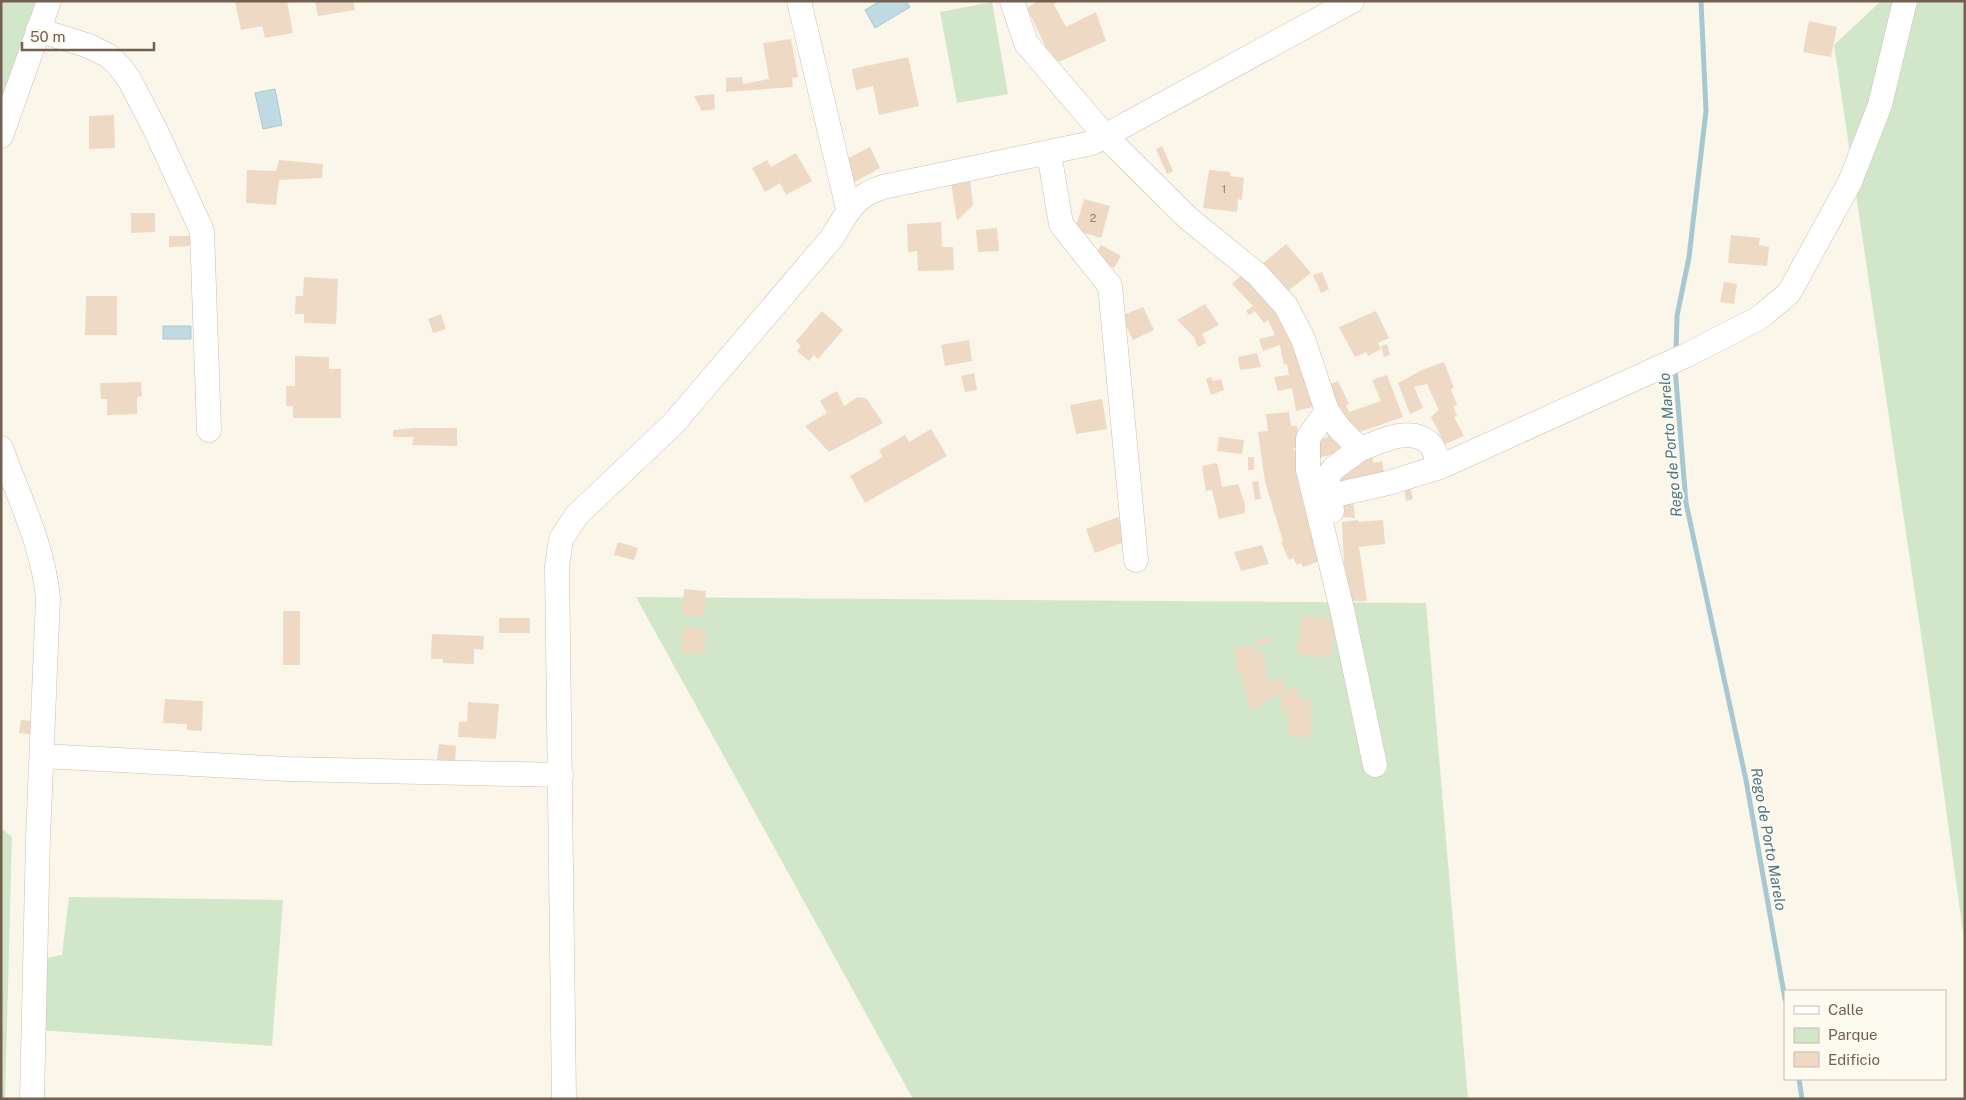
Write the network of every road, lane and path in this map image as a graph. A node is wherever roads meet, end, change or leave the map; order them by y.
1 (49, 1) edge
2 (799, 1) edge
3 (1012, 1) edge
4 (1352, 1) edge
5 (1905, 1) edge
6 (38, 30) junction
7 (1, 136) edge
8 (1105, 136) junction
9 (1049, 153) junction
10 (848, 209) junction
11 (1327, 411) junction
12 (209, 430) dead end
13 (1, 448) edge
14 (1360, 449) junction
15 (1440, 466) junction
16 (1330, 496) junction
17 (1136, 560) dead end
18 (1342, 609) junction
19 (42, 756) junction
20 (1375, 765) dead end
21 (561, 775) junction
22 (32, 1099) edge
23 (564, 1099) edge

1 - 6 street
2 - 10 street
3 - 8 street
4 - 8 street
5 - 15 street
6 - 7 street
6 - 12 street
8 - 9 street
8 - 11 street
9 - 10 street
9 - 17 street
10 - 21 street
11 - 14 street
11 - 18 street
13 - 19 street
14 - 15 street
14 - 16 street
15 - 16 street
16 - 18 street
18 - 20 street
19 - 21 street
19 - 22 street
21 - 23 street

